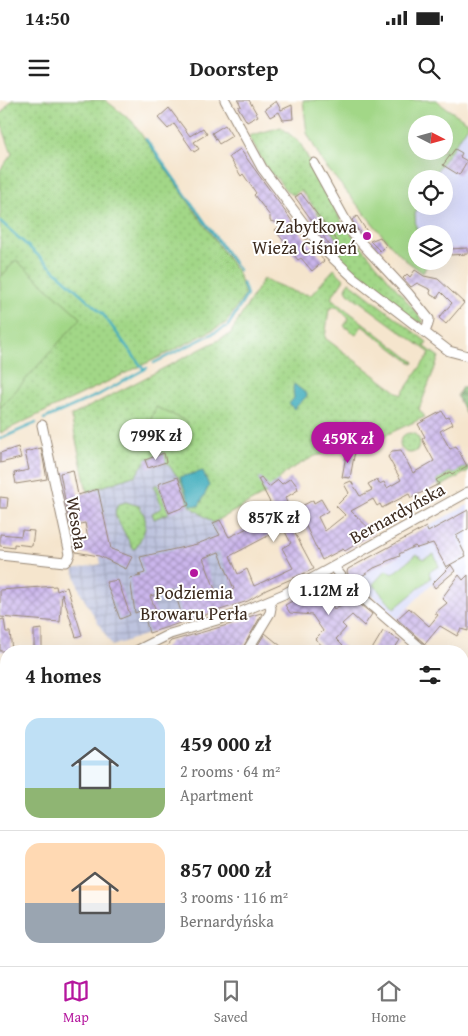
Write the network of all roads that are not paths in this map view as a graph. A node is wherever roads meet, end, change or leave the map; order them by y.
1 (225, 100) edge
2 (314, 163) dead end
3 (425, 332) junction
4 (468, 356) edge
5 (42, 425) dead end
6 (468, 492) edge
7 (0, 555) edge
8 (334, 567) junction
9 (268, 601) junction
10 (152, 645) edge
11 (251, 645) edge
12 (417, 645) edge

1 - 3 street
2 - 3 street
3 - 4 street
5 - 7 street, Wesoła
6 - 8 street, Bernardyńska
8 - 9 street, Bernardyńska
8 - 12 street
9 - 10 street, Bernardyńska
9 - 11 street

